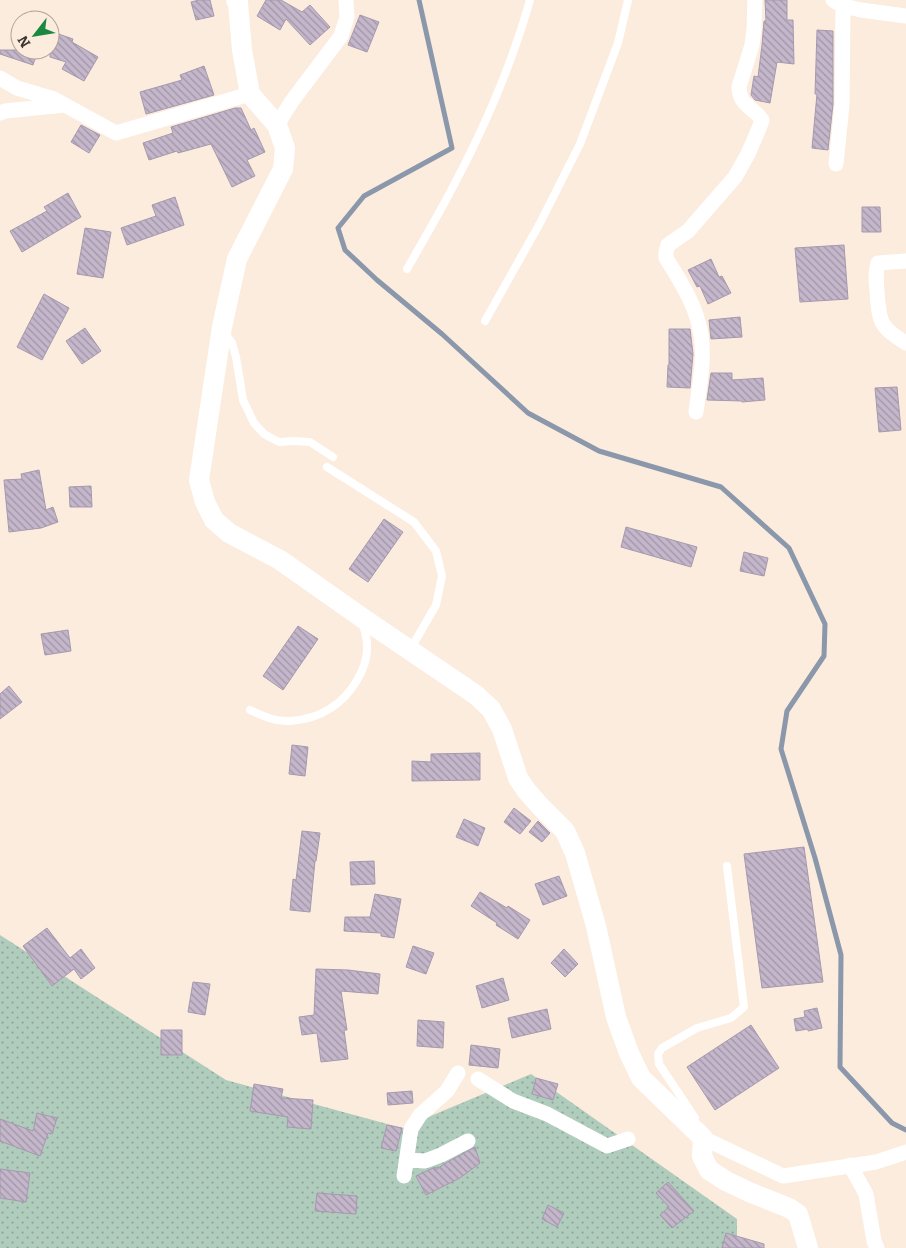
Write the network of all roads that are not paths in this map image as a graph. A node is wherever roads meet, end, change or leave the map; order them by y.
1 (236, 0) edge
2 (346, 0) edge
3 (530, 0) edge
4 (628, 0) edge
5 (755, 0) edge
6 (838, 3) edge
7 (863, 5) edge
8 (906, 16) edge
9 (0, 78) edge
10 (250, 94) junction
11 (65, 105) junction
12 (0, 113) edge
13 (277, 125) junction
14 (836, 164) dead end
15 (906, 261) edge
16 (407, 269) dead end
17 (485, 321) dead end
18 (222, 327) junction
19 (906, 343) edge
20 (696, 412) dead end
21 (333, 457) dead end
22 (327, 467) dead end
23 (361, 617) junction
24 (410, 650) junction
25 (250, 710) dead end
26 (727, 866) dead end
27 (458, 1073) dead end
28 (478, 1079) dead end
29 (703, 1138) junction
30 (628, 1139) dead end
31 (468, 1141) dead end
32 (906, 1152) edge
33 (407, 1160) junction
34 (850, 1165) junction
35 (404, 1176) dead end
36 (808, 1248) edge
37 (877, 1248) edge

1 - 10 street
2 - 13 street
3 - 16 lane
4 - 17 lane
5 - 20 street
6 - 7 street
6 - 14 street
7 - 8 street
9 - 11 street
10 - 11 street
10 - 13 street
11 - 12 street
13 - 18 street
15 - 19 street
18 - 21 lane
18 - 23 street
22 - 24 lane
23 - 24 street
23 - 25 lane
24 - 29 street
26 - 29 lane
27 - 33 street
28 - 30 street
29 - 34 street
29 - 36 street
31 - 33 street
32 - 34 street
33 - 35 street
34 - 37 street

